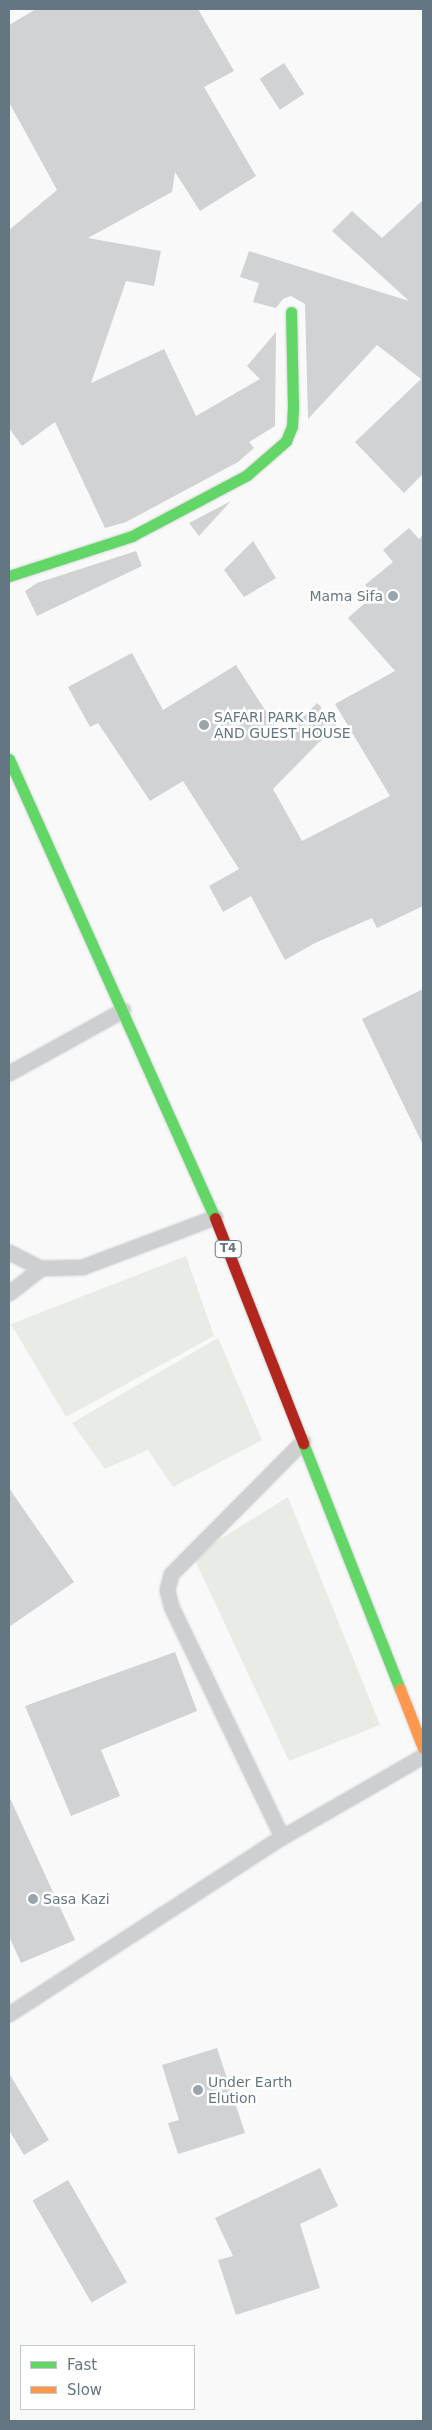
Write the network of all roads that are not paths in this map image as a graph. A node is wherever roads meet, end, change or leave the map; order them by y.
1 (292, 312) dead end
2 (9, 576) edge
3 (9, 759) edge
4 (123, 1010) junction
5 (9, 1074) edge
6 (215, 1217) junction
7 (9, 1252) edge
8 (40, 1268) junction
9 (9, 1293) edge
10 (303, 1441) junction
11 (423, 1748) edge
12 (423, 1756) edge
13 (282, 1837) junction
14 (9, 2014) edge

1 - 2 main road
3 - 4 main road, T4
4 - 5 lane
4 - 6 main road, T4
6 - 8 lane
6 - 10 main road, T4
7 - 8 lane
8 - 9 lane
10 - 11 main road, T4
10 - 13 lane
12 - 13 lane
13 - 14 lane

